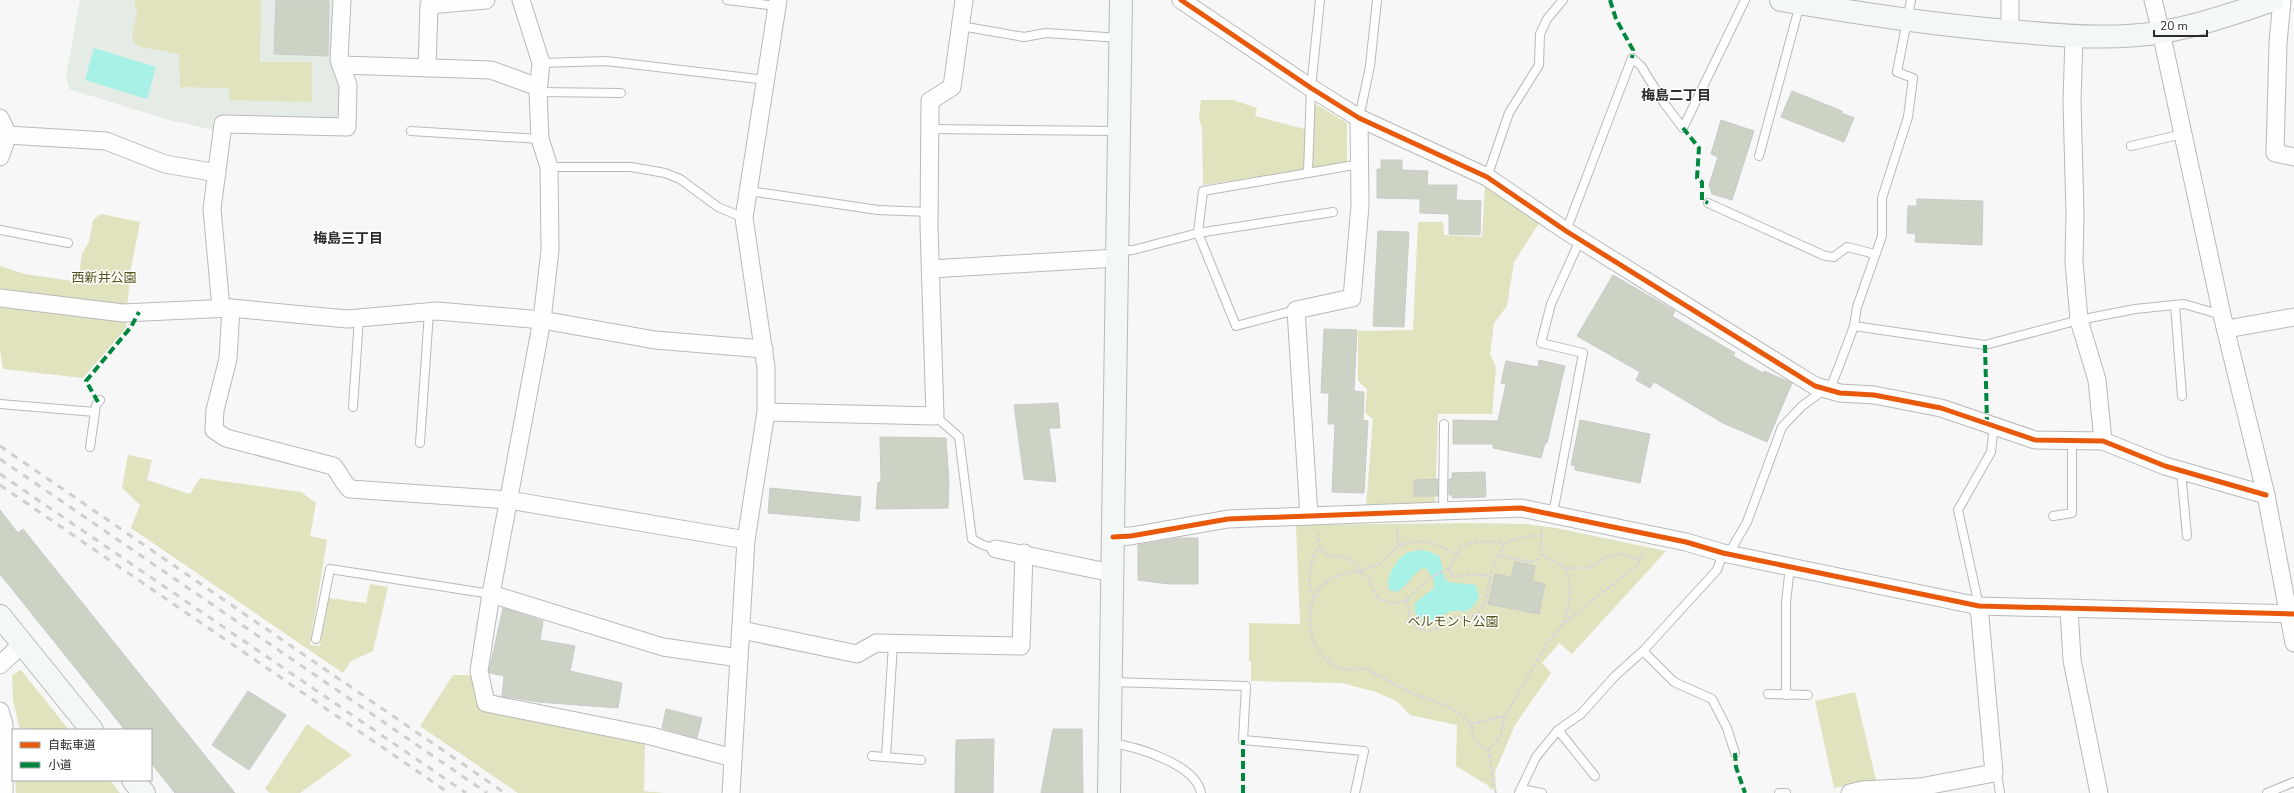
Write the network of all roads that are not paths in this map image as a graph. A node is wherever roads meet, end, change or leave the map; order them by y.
1 (342, 0) edge
2 (486, 0) edge
3 (521, 0) edge
4 (727, 0) edge
5 (964, 0) edge
6 (1121, 0) edge
7 (1181, 0) edge
8 (1320, 0) edge
9 (1377, 0) edge
10 (1563, 0) edge
11 (1745, 0) edge
12 (1911, 0) edge
13 (2010, 0) edge
14 (2153, 0) edge
15 (2273, 0) edge
16 (2282, 0) edge
17 (1797, 2) edge
18 (778, 3) edge
19 (1908, 22) junction
20 (960, 26) junction
21 (2010, 32) junction
22 (2161, 32) junction
23 (2074, 37) junction
24 (1120, 38) junction
25 (541, 63) junction
26 (342, 66) junction
27 (427, 68) junction
28 (766, 80) junction
29 (1311, 88) junction
30 (538, 90) junction
31 (621, 93) dead end
32 (0, 118) edge
33 (1360, 118) junction
34 (930, 129) junction
35 (411, 131) dead end
36 (1119, 131) junction
37 (2183, 134) junction
38 (8, 135) junction
39 (540, 139) junction
40 (2131, 146) dead end
41 (0, 156) edge
42 (1759, 156) dead end
43 (2294, 157) edge
44 (1360, 164) junction
45 (549, 167) junction
46 (217, 173) junction
47 (1308, 173) junction
48 (1487, 177) junction
49 (749, 191) junction
50 (1708, 203) dead end
51 (929, 212) junction
52 (1333, 212) dead end
53 (744, 218) junction
54 (0, 230) edge
55 (1198, 233) junction
56 (1573, 236) junction
57 (68, 244) dead end
58 (1117, 254) junction
59 (1875, 254) junction
60 (931, 269) junction
61 (0, 298) edge
62 (2175, 305) junction
63 (226, 308) junction
64 (1296, 310) junction
65 (429, 312) junction
66 (2294, 317) edge
67 (359, 318) junction
68 (542, 320) junction
69 (2079, 320) junction
70 (2224, 322) junction
71 (1854, 326) junction
72 (764, 349) junction
73 (1825, 389) junction
74 (2182, 396) dead end
75 (100, 400) dead end
76 (0, 404) edge
77 (353, 407) dead end
78 (95, 412) junction
79 (766, 412) junction
80 (935, 416) junction
81 (1444, 424) dead end
82 (1994, 425) junction
83 (2072, 440) junction
84 (2103, 441) junction
85 (420, 443) dead end
86 (90, 447) dead end
87 (2181, 471) junction
88 (2266, 495) junction
89 (509, 500) junction
90 (1443, 511) junction
91 (2053, 516) dead end
92 (1548, 519) junction
93 (1314, 522) junction
94 (2187, 536) dead end
95 (1113, 537) junction
96 (746, 540) junction
97 (996, 549) joint
98 (1024, 553) junction
99 (1723, 553) junction
100 (1790, 566) junction
101 (1112, 573) junction
102 (491, 594) junction
103 (1979, 606) junction
104 (2069, 608) junction
105 (2292, 614) edge
106 (0, 616) edge
107 (742, 630) junction
108 (316, 640) dead end
109 (2294, 643) edge
110 (22, 644) junction
111 (893, 644) junction
112 (1643, 651) junction
113 (739, 658) junction
114 (0, 665) edge
115 (1111, 682) junction
116 (1768, 694) dead end
117 (1786, 695) junction
118 (1808, 695) dead end
119 (0, 711) edge
120 (91, 729) edge
121 (1558, 730) junction
122 (1110, 743) junction
123 (1735, 753) dead end
124 (872, 756) dead end
125 (886, 757) junction
126 (733, 758) junction
127 (921, 760) dead end
128 (1994, 773) junction
129 (1595, 776) dead end
130 (134, 781) edge
131 (2294, 782) edge
132 (1520, 791) edge
133 (4, 793) edge
134 (144, 793) edge
135 (731, 793) edge
136 (1109, 793) edge
137 (1202, 793) edge
138 (1355, 793) edge
139 (1542, 793) edge
140 (1779, 793) edge
141 (1786, 793) edge
142 (1850, 793) edge
143 (2000, 793) edge
144 (2100, 793) edge
145 (2267, 793) edge

1 - 26 street
2 - 27 street
3 - 25 street
4 - 18 lane
5 - 20 street
6 - 24 street
7 - 29 street
8 - 29 lane
9 - 33 lane
10 - 48 lane
11 - 56 lane
12 - 19 lane
13 - 21 street
14 - 22 street
15 - 22 street
16 - 43 street
17 - 19 street
17 - 42 lane
18 - 28 street
19 - 21 street
19 - 59 lane
20 - 24 lane
20 - 34 street
21 - 23 street
22 - 23 street
22 - 37 street
23 - 69 street
24 - 36 street
25 - 28 lane
25 - 30 street
26 - 27 street
26 - 46 street
27 - 30 street
28 - 49 street
29 - 33 street
29 - 47 lane
30 - 31 lane
30 - 39 street
32 - 38 street
33 - 44 street
33 - 48 street
34 - 36 lane
34 - 51 street
35 - 39 lane
36 - 58 street
37 - 40 lane
37 - 70 street
38 - 41 street
38 - 46 street
39 - 45 street
44 - 47 lane
44 - 64 street
45 - 53 lane
45 - 68 street
46 - 63 street
47 - 55 lane
48 - 56 street
49 - 51 lane
49 - 53 street
50 - 59 lane
51 - 60 street
52 - 55 lane
53 - 72 street
54 - 57 lane
55 - 58 lane
55 - 64 lane
56 - 73 street
56 - 92 lane
58 - 60 street
58 - 95 street
59 - 71 lane
60 - 80 street
61 - 63 street
62 - 69 lane
62 - 70 lane
62 - 74 lane
63 - 67 street
63 - 89 street
64 - 93 street
65 - 67 street
65 - 68 street
65 - 85 lane
66 - 70 street
67 - 77 lane
68 - 72 street
68 - 89 street
69 - 71 lane
69 - 84 street
70 - 88 street
71 - 73 lane
72 - 79 street
73 - 82 street
73 - 99 lane
75 - 78 lane
76 - 78 lane
78 - 86 lane
79 - 80 street
79 - 96 street
80 - 97 lane
81 - 90 lane
82 - 83 street
82 - 103 lane
83 - 84 street
83 - 91 lane
84 - 87 street
87 - 88 street
87 - 94 lane
88 - 105 street
89 - 96 street
89 - 102 street
90 - 92 street
90 - 93 street
92 - 99 street
93 - 95 street
95 - 101 street
96 - 107 street
97 - 98 street
98 - 101 street
98 - 111 street
99 - 100 street
99 - 112 lane
100 - 103 street
100 - 117 lane
101 - 115 street
102 - 108 lane
102 - 113 street
102 - 126 street
103 - 104 street
103 - 128 street
104 - 105 street
104 - 144 street
105 - 109 street
106 - 110 street
107 - 111 street
107 - 113 street
110 - 114 street
110 - 120 street
111 - 125 lane
112 - 121 lane
112 - 123 lane
113 - 126 street
115 - 122 street
115 - 138 lane
116 - 117 lane
117 - 118 lane
119 - 133 street
121 - 129 lane
121 - 132 lane
122 - 136 street
122 - 137 lane
124 - 125 lane
125 - 127 lane
126 - 135 street
128 - 142 street
128 - 143 lane
130 - 134 street
131 - 145 lane
132 - 139 lane
140 - 141 lane

